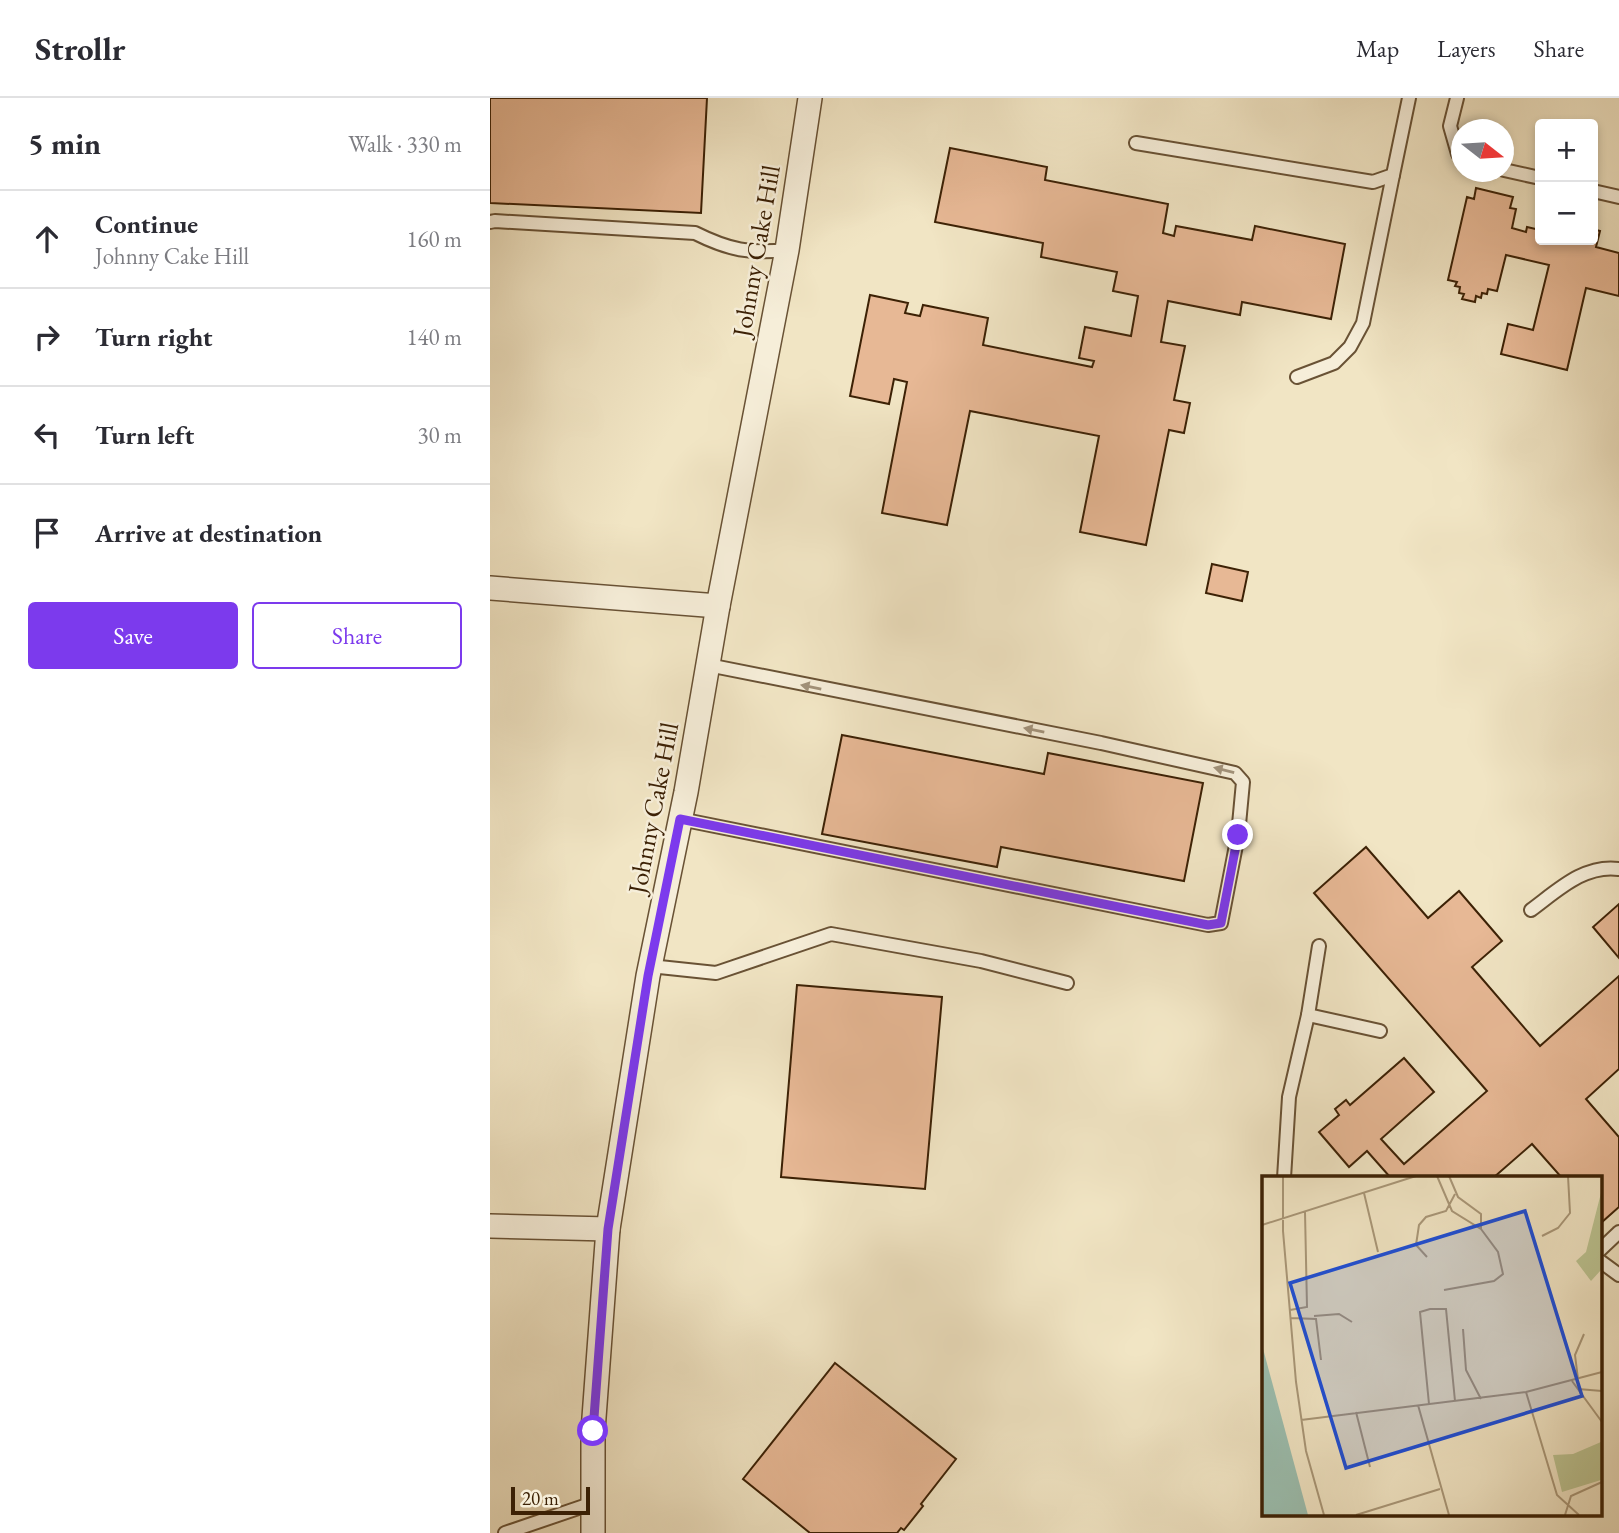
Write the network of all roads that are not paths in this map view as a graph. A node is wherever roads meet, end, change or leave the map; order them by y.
1 (810, 98) edge
2 (1409, 98) edge
3 (1457, 98) edge
4 (1452, 119) edge
5 (1136, 143) dead end
6 (1514, 172) edge
7 (1393, 175) junction
8 (1535, 177) edge
9 (1598, 192) edge
10 (1619, 197) edge
11 (490, 222) edge
12 (788, 250) junction
13 (1297, 377) dead end
14 (490, 588) edge
15 (718, 606) junction
16 (708, 665) junction
17 (680, 819) junction
18 (1619, 869) edge
19 (1531, 910) dead end
20 (1319, 946) dead end
21 (650, 966) junction
22 (1067, 983) dead end
23 (1308, 1015) junction
24 (1380, 1031) dead end
25 (1284, 1176) edge
26 (490, 1226) edge
27 (608, 1229) junction
28 (1619, 1232) edge
29 (1602, 1248) edge
30 (1602, 1262) edge
31 (1619, 1275) edge
32 (593, 1503) junction
33 (536, 1528) edge
34 (505, 1533) edge
35 (593, 1533) edge

1 - 12 street, Johnny Cake Hill
2 - 7 lane
3 - 4 lane
5 - 7 lane
6 - 8 lane
7 - 13 lane
9 - 10 lane
11 - 12 lane
12 - 15 street, Johnny Cake Hill
14 - 15 street
15 - 16 street, Johnny Cake Hill
16 - 17 street, Johnny Cake Hill
17 -> 16 lane
17 - 21 street, Johnny Cake Hill
18 - 19 lane
20 - 23 lane
21 - 22 lane
21 - 27 street, Johnny Cake Hill
23 - 24 lane
23 - 25 lane
26 - 27 street
27 - 32 street, Johnny Cake Hill
28 - 29 lane
30 - 31 lane
32 - 33 lane
32 - 35 street, Johnny Cake Hill
33 - 34 lane

